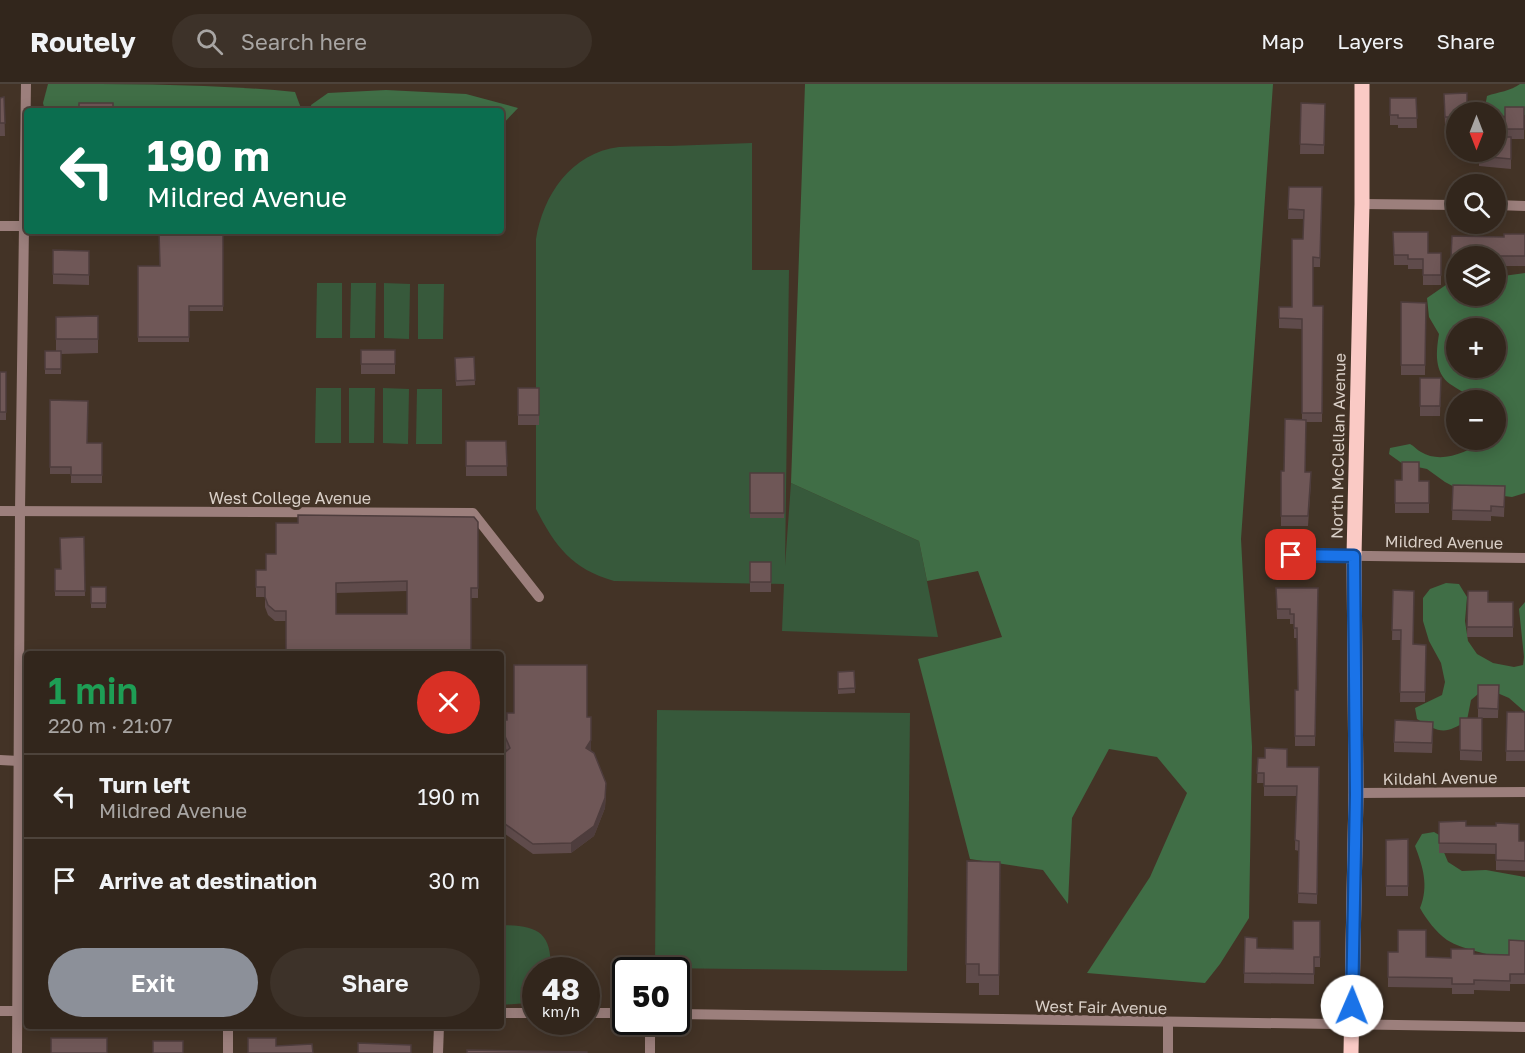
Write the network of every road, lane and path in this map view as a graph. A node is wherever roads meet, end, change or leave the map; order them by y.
1 (26, 84) edge
2 (1362, 84) edge
3 (26, 108) edge
4 (1362, 204) junction
5 (1446, 205) edge
6 (1506, 205) edge
7 (1525, 206) edge
8 (0, 226) edge
9 (24, 226) edge
10 (26, 234) edge
11 (0, 511) edge
12 (20, 511) junction
13 (1291, 555) dead end
14 (1354, 556) junction
15 (1525, 558) edge
16 (539, 597) dead end
17 (0, 760) edge
18 (18, 761) junction
19 (1525, 792) edge
20 (1356, 794) junction
21 (0, 1011) edge
22 (22, 1011) edge
23 (504, 1013) edge
24 (522, 1013) edge
25 (690, 1014) edge
26 (1168, 1022) junction
27 (1352, 1026) junction
28 (1525, 1027) edge
29 (228, 1029) edge
30 (439, 1029) edge
31 (650, 1035) edge
32 (17, 1053) edge
33 (228, 1053) edge
34 (438, 1053) edge
35 (650, 1053) edge
36 (1168, 1053) edge
37 (1351, 1053) edge

1 - 3 street
2 - 4 main road, North McClellan Avenue
4 - 5 street
4 - 14 main road, North McClellan Avenue
6 - 7 street
8 - 9 street
10 - 12 street
11 - 12 street, West College Avenue
12 - 16 street, West College Avenue
12 - 18 street
13 - 14 street, Mildred Avenue
14 - 15 street, Mildred Avenue
14 - 20 main road, North McClellan Avenue
17 - 18 street
18 - 22 street
19 - 20 street, Kildahl Avenue
20 - 27 main road, North McClellan Avenue
21 - 22 street
22 - 32 street
23 - 24 street
25 - 26 street, West Fair Avenue
26 - 27 street, West Fair Avenue
26 - 36 street
27 - 28 street, West Fair Avenue
27 - 37 main road, North McClellan Avenue
29 - 33 street
30 - 34 street
31 - 35 street

